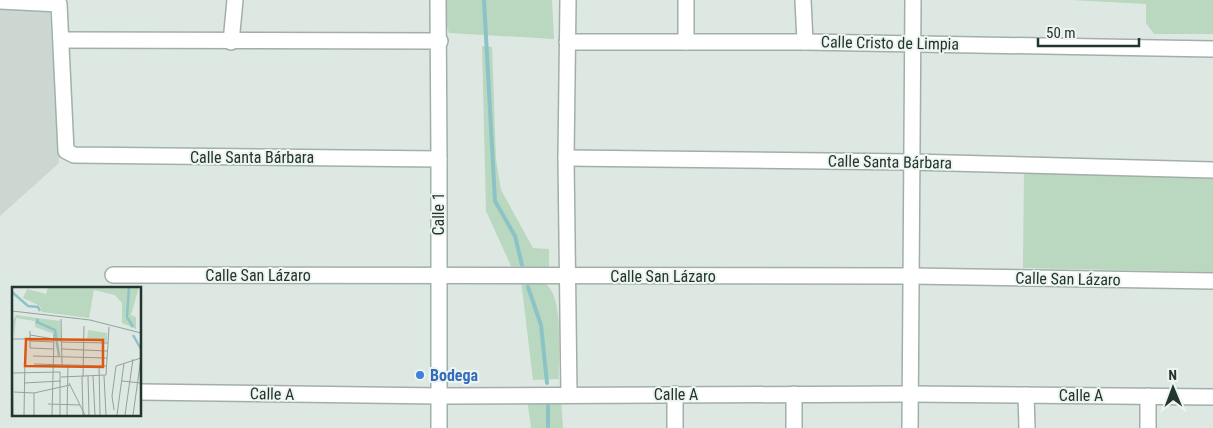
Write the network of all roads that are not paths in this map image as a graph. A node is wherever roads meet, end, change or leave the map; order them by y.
1 (234, 0) edge
2 (438, 0) edge
3 (568, 0) edge
4 (686, 0) edge
5 (803, 0) edge
6 (913, 0) edge
7 (0, 1) edge
8 (59, 2) edge
9 (62, 40) junction
10 (440, 41) junction
11 (231, 42) junction
12 (567, 42) junction
13 (686, 42) junction
14 (805, 42) junction
15 (912, 44) junction
16 (1213, 49) edge
17 (566, 158) junction
18 (439, 159) junction
19 (910, 162) junction
20 (1213, 170) edge
21 (113, 275) dead end
22 (438, 275) junction
23 (568, 276) junction
24 (912, 276) junction
25 (1213, 281) edge
26 (141, 392) edge
27 (569, 394) junction
28 (675, 394) junction
29 (794, 394) junction
30 (910, 394) junction
31 (1026, 395) junction
32 (439, 396) junction
33 (1148, 396) junction
34 (1213, 397) edge
35 (439, 428) edge
36 (675, 428) edge
37 (794, 428) edge
38 (910, 428) edge
39 (1027, 428) edge
40 (1148, 428) edge

1 - 11 street
2 - 10 street, Calle 1
3 - 12 street
4 - 13 street
5 - 14 street
6 - 15 street
7 - 8 street
8 - 9 street
9 - 11 street
9 - 18 street, Calle Santa Bárbara
10 - 11 street
10 - 18 street, Calle 1
12 - 13 street, Calle Cristo de Limpia
12 - 17 street
13 - 14 street, Calle Cristo de Limpia
14 - 15 street, Calle Cristo de Limpia
15 - 16 street, Calle Cristo de Limpia
15 - 19 street
17 - 19 street, Calle Santa Bárbara
17 - 23 street
18 - 22 street, Calle 1
19 - 20 street, Calle Santa Bárbara
19 - 24 street
21 - 22 street, Calle San Lázaro
22 - 23 street, Calle San Lázaro
22 - 32 street, Calle 1
23 - 24 street, Calle San Lázaro
23 - 27 street
24 - 25 street, Calle San Lázaro
24 - 30 street
26 - 32 street, Calle A
27 - 28 street, Calle A
27 - 32 street, Calle A
28 - 29 street, Calle A
28 - 36 street
29 - 30 street, Calle A
29 - 37 street
30 - 31 street, Calle A
30 - 38 street
31 - 33 street, Calle A
31 - 39 street
32 - 35 street, Calle 1
33 - 34 street, Calle A
33 - 40 street

